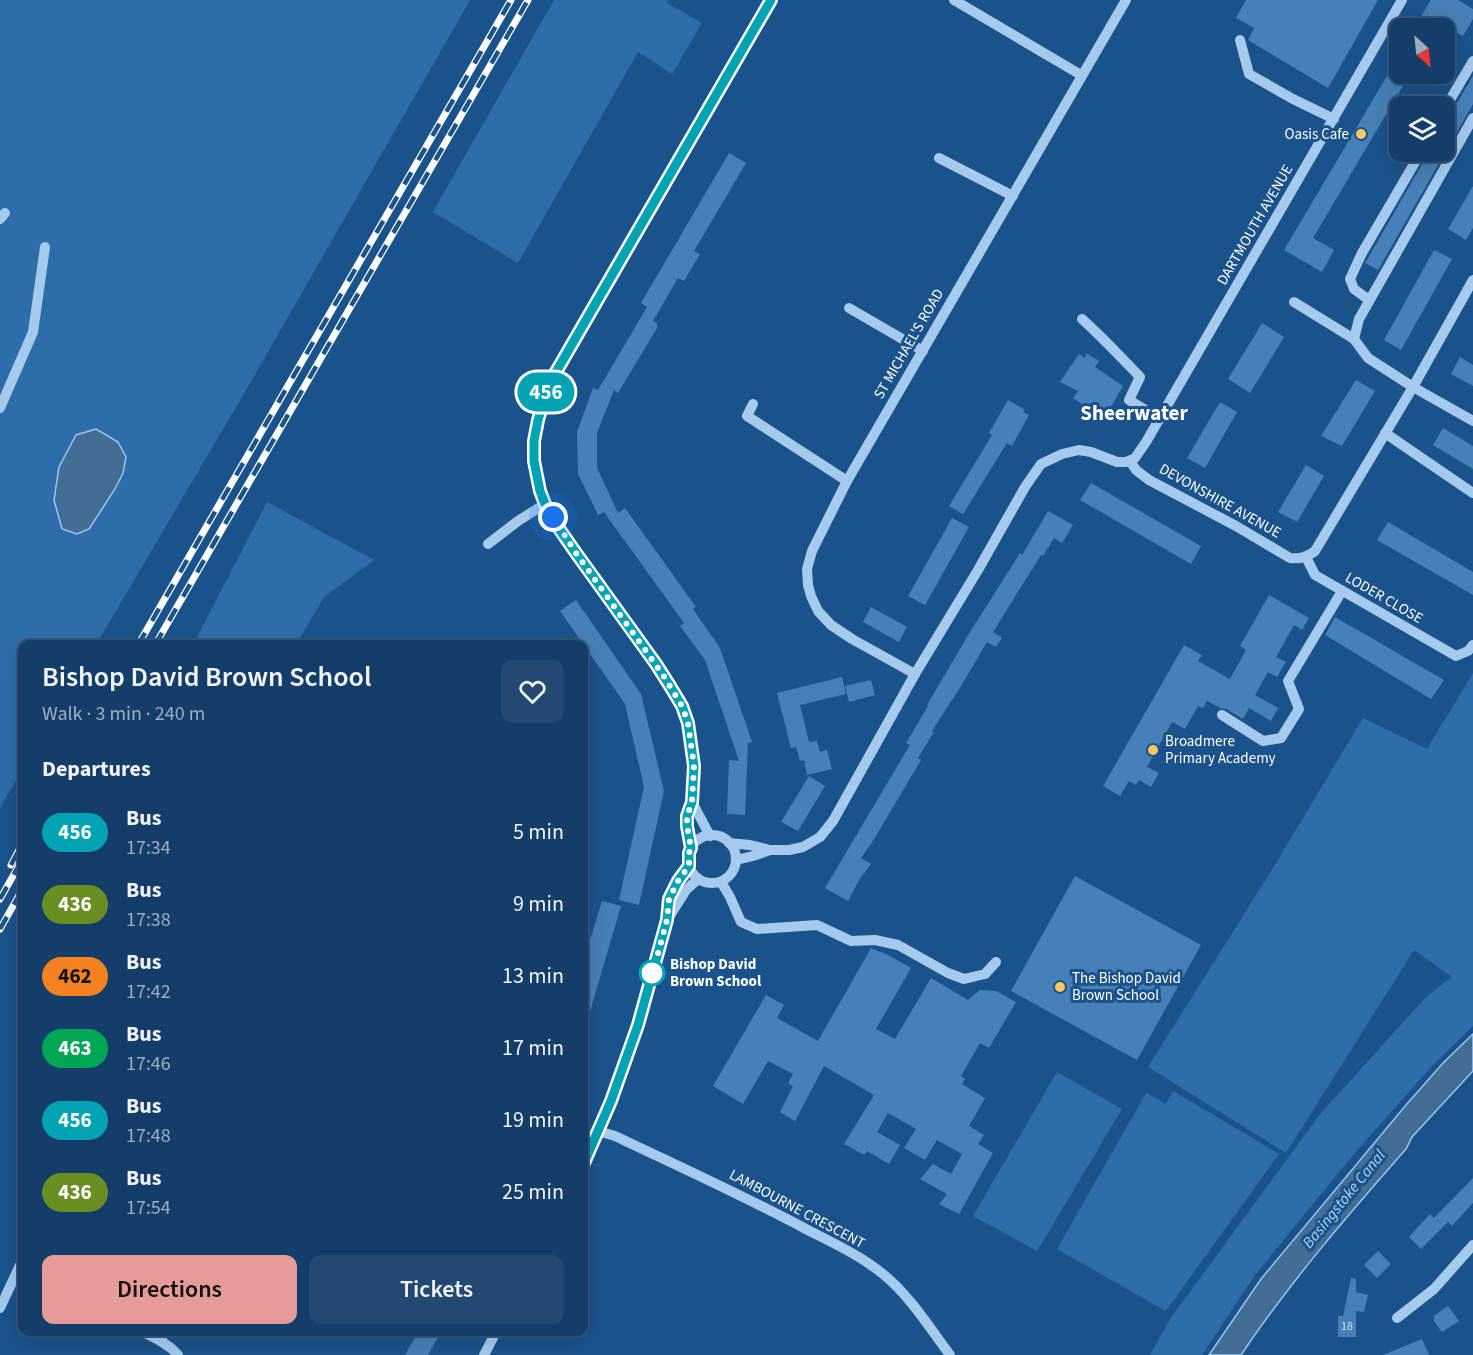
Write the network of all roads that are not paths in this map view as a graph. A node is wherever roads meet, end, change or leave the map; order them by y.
1 (771, 0) edge
2 (954, 0) edge
3 (1126, 0) edge
4 (1402, 0) edge
5 (1240, 40) dead end
6 (1473, 61) edge
7 (1081, 75) junction
8 (1452, 96) edge
9 (1473, 118) edge
10 (1334, 119) junction
11 (939, 159) dead end
12 (1415, 162) edge
13 (1013, 196) junction
14 (45, 247) dead end
15 (1473, 280) edge
16 (1369, 300) junction
17 (1294, 302) dead end
18 (849, 308) dead end
19 (1082, 319) dead end
20 (1354, 339) junction
21 (923, 351) junction
22 (1413, 387) junction
23 (753, 404) dead end
24 (0, 408) edge
25 (1160, 419) junction
26 (1473, 421) edge
27 (1385, 433) junction
28 (1130, 460) junction
29 (847, 481) junction
30 (1473, 494) edge
31 (545, 504) junction
32 (488, 544) dead end
33 (1306, 557) junction
34 (1342, 591) junction
35 (1473, 645) edge
36 (915, 674) junction
37 (1222, 715) dead end
38 (692, 802) junction
39 (710, 836) junction
40 (729, 843) junction
41 (691, 848) junction
42 (770, 850) junction
43 (736, 860) junction
44 (689, 866) junction
45 (698, 879) junction
46 (721, 882) junction
47 (667, 920) junction
48 (996, 962) dead end
49 (598, 1131) junction
50 (588, 1154) edge
51 (1473, 1245) edge
52 (18, 1270) edge
53 (0, 1308) edge
54 (1397, 1318) dead end
55 (163, 1336) edge
56 (494, 1336) edge
57 (178, 1355) edge
58 (484, 1355) edge
59 (950, 1355) edge

1 - 31 street
2 - 7 street
3 - 7 street, ST MICHAEL'S ROAD
4 - 10 street, DARTMOUTH AVENUE
5 - 10 street
6 - 8 street
7 - 13 street, ST MICHAEL'S ROAD
9 - 16 street
10 - 25 street, DARTMOUTH AVENUE
11 - 13 street
12 - 16 street
13 - 21 street, ST MICHAEL'S ROAD
14 - 24 street
15 - 22 street
16 - 20 street
17 - 20 street
18 - 21 street
19 - 25 street
20 - 22 street
21 - 29 street, ST MICHAEL'S ROAD
22 - 26 street
22 - 27 street
23 - 29 street
25 - 28 street, DARTMOUTH AVENUE
27 - 30 street
27 - 33 street
28 - 33 street, DEVONSHIRE AVENUE
28 - 36 street
29 - 36 street, ST MICHAEL'S ROAD
31 - 32 street
31 - 38 street
33 - 34 street, LODER CLOSE
34 - 35 street, LODER CLOSE
34 - 37 street
36 - 42 street
38 - 39 street
38 - 41 street
39 - 40 street
39 - 41 street
40 - 42 street
40 - 43 street
41 - 44 street
42 - 43 street
43 - 46 street
44 - 45 street
44 - 47 street
45 - 46 street
45 - 47 street
46 - 48 street
47 - 49 street
49 - 50 street
49 - 59 street, LAMBOURNE CRESCENT
51 - 54 street
52 - 53 street
55 - 57 street
56 - 58 street

